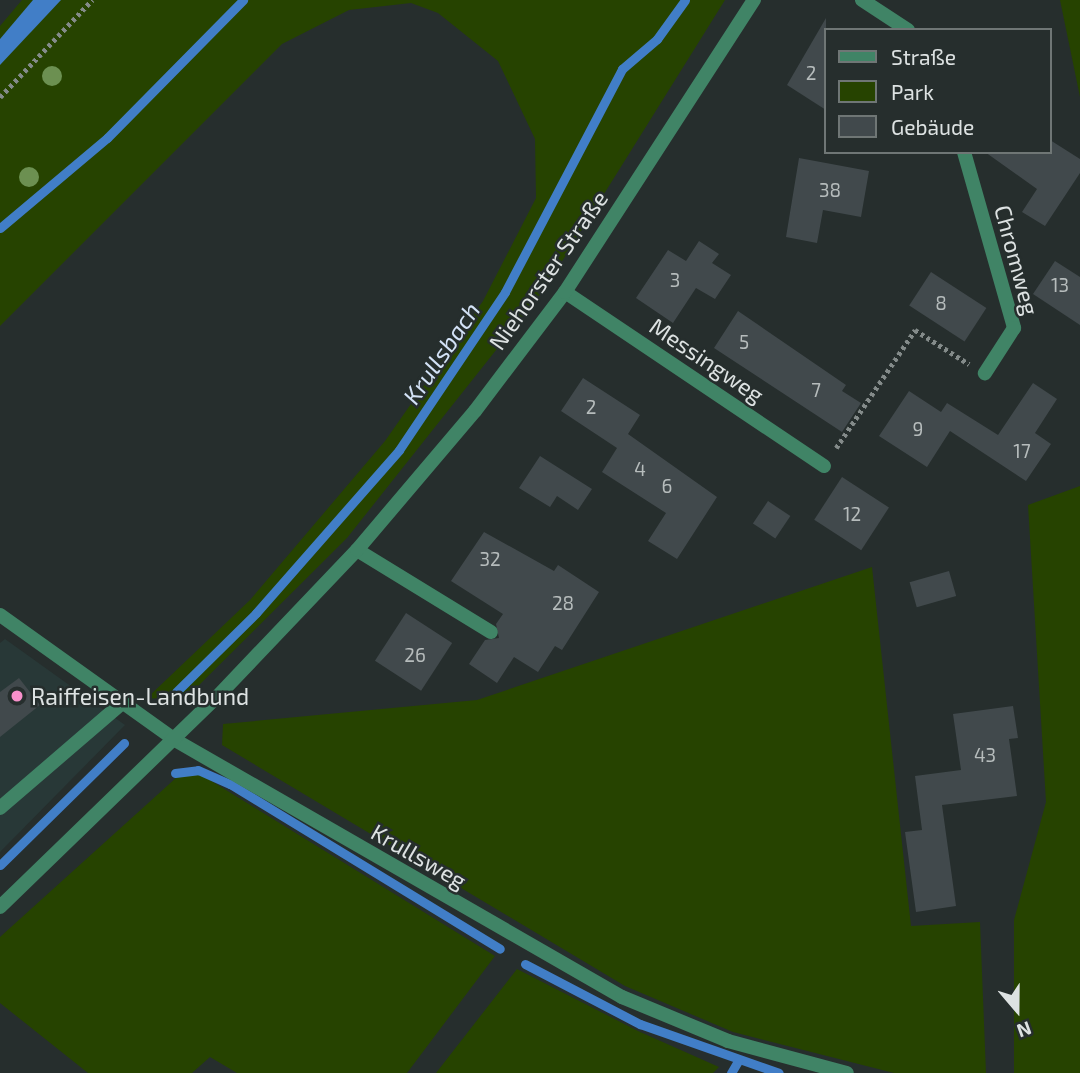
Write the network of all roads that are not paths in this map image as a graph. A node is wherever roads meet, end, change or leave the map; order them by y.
1 (754, 0) edge
2 (862, 0) edge
3 (905, 28) edge
4 (965, 154) edge
5 (565, 292) junction
6 (985, 373) road end
7 (824, 466) road end
8 (357, 550) junction
9 (0, 615) edge
10 (491, 632) dead end
11 (121, 704) junction
12 (175, 740) junction
13 (0, 808) edge
14 (0, 907) edge
15 (847, 1073) edge

1 - 5 street, Niehorster Straße
2 - 3 street
4 - 6 street, Chromweg
5 - 7 street, Messingweg
5 - 8 street, Niehorster Straße
8 - 10 street
8 - 12 street, Niehorster Straße
9 - 11 street, Krullsweg
11 - 12 street, Krullsweg
11 - 13 street
12 - 14 street, Niehorster Straße
12 - 15 street, Krullsweg

